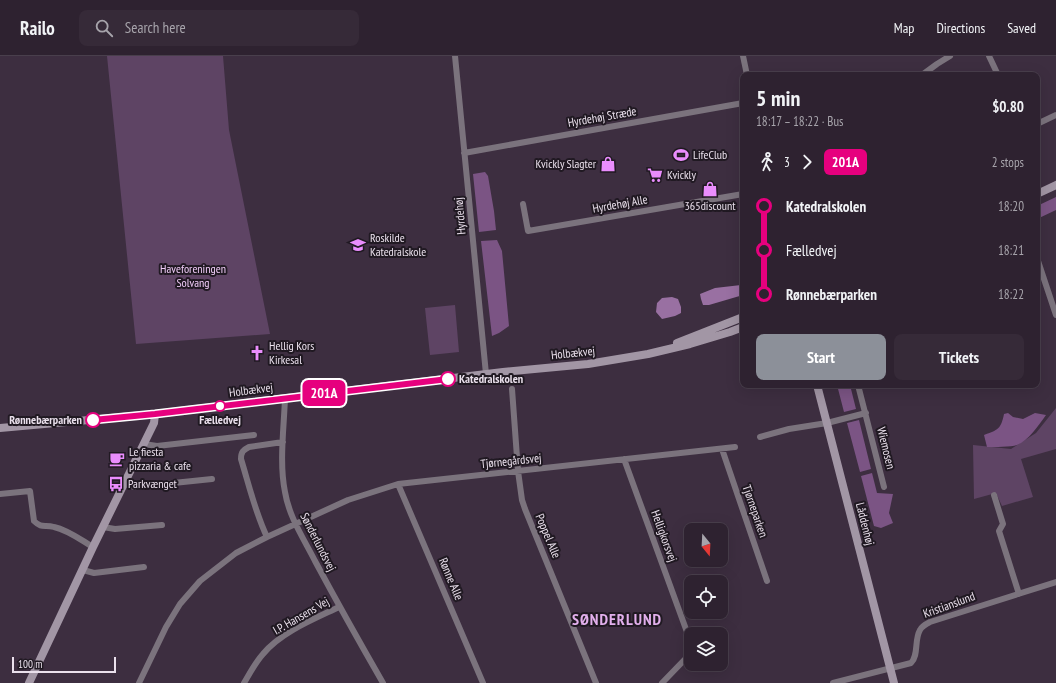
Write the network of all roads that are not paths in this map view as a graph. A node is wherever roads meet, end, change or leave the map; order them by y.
1 (455, 56) edge
2 (743, 56) edge
3 (950, 56) edge
4 (989, 56) edge
5 (746, 72) edge
6 (927, 72) edge
7 (997, 72) edge
8 (740, 104) edge
9 (1056, 115) edge
10 (1040, 123) edge
11 (464, 153) junction
12 (1056, 185) edge
13 (1040, 192) edge
14 (740, 195) edge
15 (523, 204) dead end
16 (1040, 267) edge
17 (1056, 315) edge
18 (740, 317) edge
19 (740, 328) edge
20 (648, 354) junction
21 (486, 374) junction
22 (818, 388) edge
23 (859, 388) edge
24 (512, 389) dead end
25 (285, 398) junction
26 (866, 413) junction
27 (155, 414) junction
28 (827, 423) junction
29 (0, 428) edge
30 (254, 435) dead end
31 (760, 438) dead end
32 (283, 442) junction
33 (144, 444) junction
34 (735, 447) dead end
35 (722, 449) junction
36 (624, 458) junction
37 (518, 471) junction
38 (212, 480) dead end
39 (124, 484) junction
40 (398, 484) junction
41 (884, 487) dead end
42 (0, 494) edge
43 (994, 496) dead end
44 (295, 523) junction
45 (162, 525) dead end
46 (103, 527) junction
47 (267, 537) junction
48 (93, 547) junction
49 (144, 567) dead end
50 (82, 570) junction
51 (767, 581) dead end
52 (1056, 582) edge
53 (1019, 594) junction
54 (339, 607) junction
55 (685, 627) edge
56 (684, 660) edge
57 (890, 668) junction
58 (29, 683) edge
59 (138, 683) edge
60 (244, 683) edge
61 (383, 683) edge
62 (483, 683) edge
63 (596, 683) edge
64 (662, 683) edge
65 (833, 683) edge
66 (894, 683) edge

1 - 11 street, Hyrdehøj
2 - 5 street
3 - 6 street
4 - 7 street
8 - 11 street, Hyrdehøj Stræde
9 - 10 street
11 - 21 street, Hyrdehøj
12 - 13 street
14 - 15 street, Hyrdehøj Alle
16 - 17 street
18 - 20 street, Holbækvej
19 - 20 street, Holbækvej
20 - 21 street, Holbækvej
21 - 25 street, Holbækvej
22 - 28 street, Låddenhøj
23 - 26 street, Wiemosen
24 - 37 street, Poppel Alle
25 - 27 street, Holbækvej
25 - 32 street, Sønderlundsvej
26 - 28 street, Wiemosen
26 - 41 street, Wiemosen
27 - 29 street, Holbækvej
27 - 33 street
28 - 31 street
28 - 57 street, Låddenhøj
30 - 33 street
32 - 44 street, Sønderlundsvej
32 - 47 street
33 - 39 street
34 - 35 street, Tjørnegårdsvej
35 - 36 street, Tjørnegårdsvej
35 - 51 street, Tjørneparken
36 - 37 street, Tjørnegårdsvej
36 - 55 street, Helligkorsvej
37 - 40 street, Tjørnegårdsvej
37 - 63 street, Poppel Alle
38 - 39 street
39 - 46 street
40 - 44 street, Tjørnegårdsvej
40 - 62 street, Rønne Alle
42 - 48 street
43 - 53 street
44 - 47 street, Tjørnegårdsvej
44 - 54 street, Sønderlundsvej
45 - 46 street
46 - 48 street
47 - 59 street, Tjørnegårdsvej
48 - 50 street
49 - 50 street
50 - 58 street
52 - 53 street, Kristianslund
53 - 57 street, Kristianslund
54 - 60 street, I.P. Hansens Vej
54 - 61 street, Sønderlundsvej
56 - 64 street
57 - 65 street
57 - 66 street, Låddenhøj

